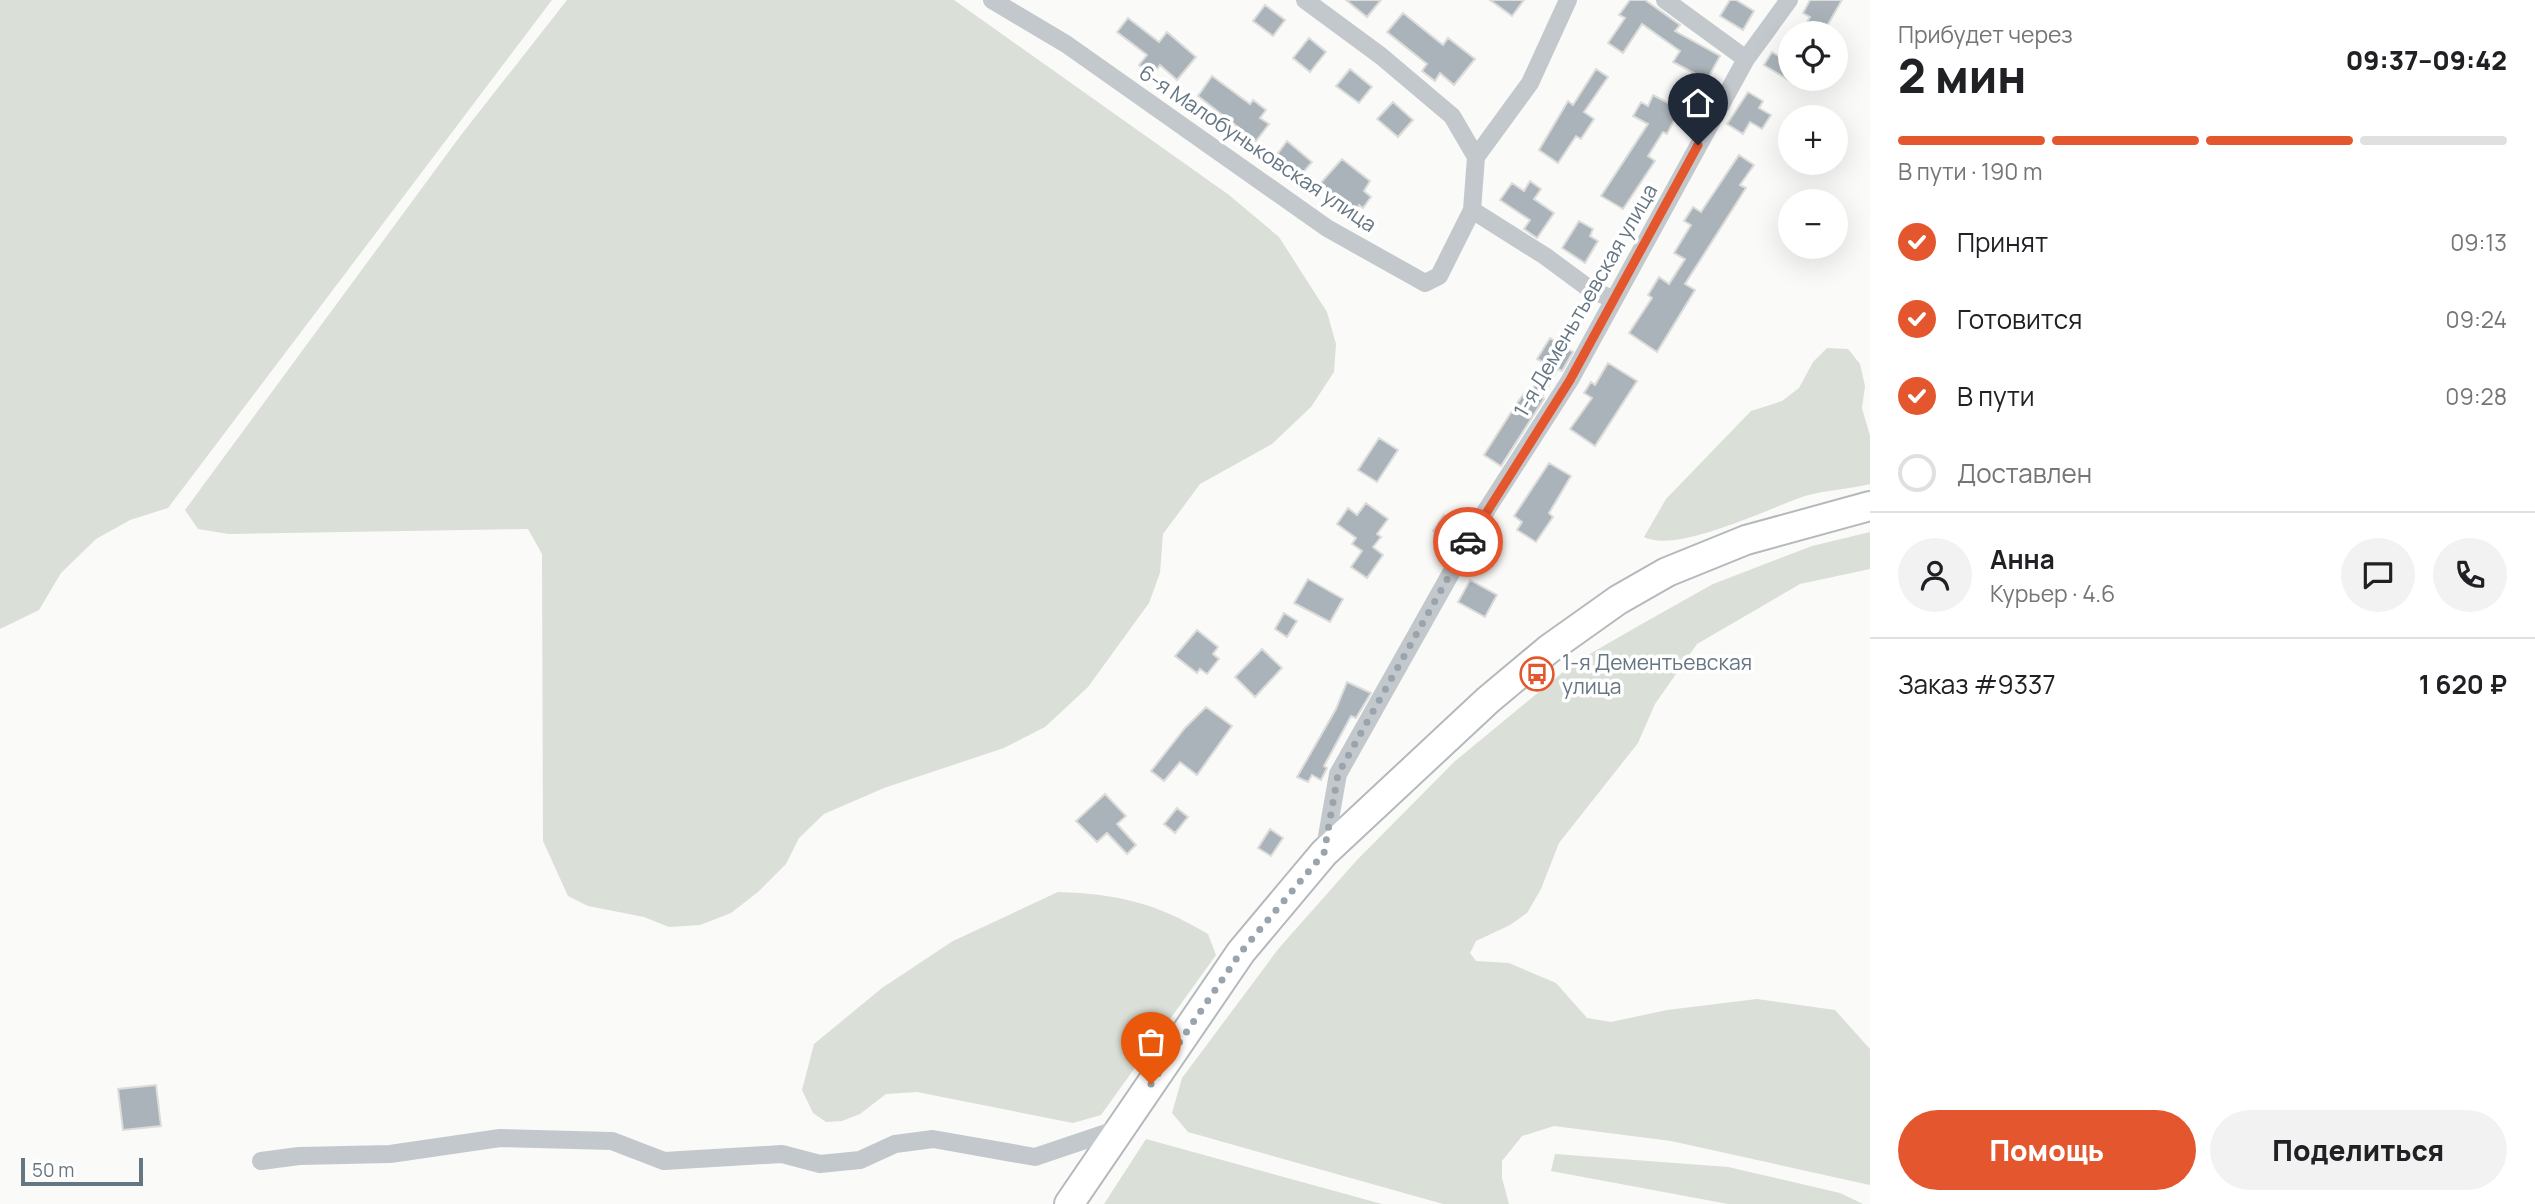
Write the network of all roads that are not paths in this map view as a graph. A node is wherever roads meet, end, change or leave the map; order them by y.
1 (992, 0) edge
2 (1305, 0) edge
3 (1568, 0) edge
4 (1665, 0) edge
5 (1789, 0) edge
6 (1746, 59) junction
7 (1476, 157) junction
8 (1472, 211) junction
9 (1613, 299) junction
10 (1870, 506) edge
11 (1324, 853) junction
12 (1121, 1128) junction
13 (261, 1161) dead end
14 (1069, 1204) edge

1 - 8 street, 6-я Малобуньковская улица
2 - 7 street
3 - 7 street
4 - 6 street
5 - 6 street, 1-я Деменьтьевская улица
6 - 9 street, 1-я Деменьтьевская улица
7 - 8 street
8 - 9 street
9 - 11 street, 1-я Деменьтьевская улица
10 - 11 highway
11 - 12 highway
12 - 13 street
12 - 14 highway

